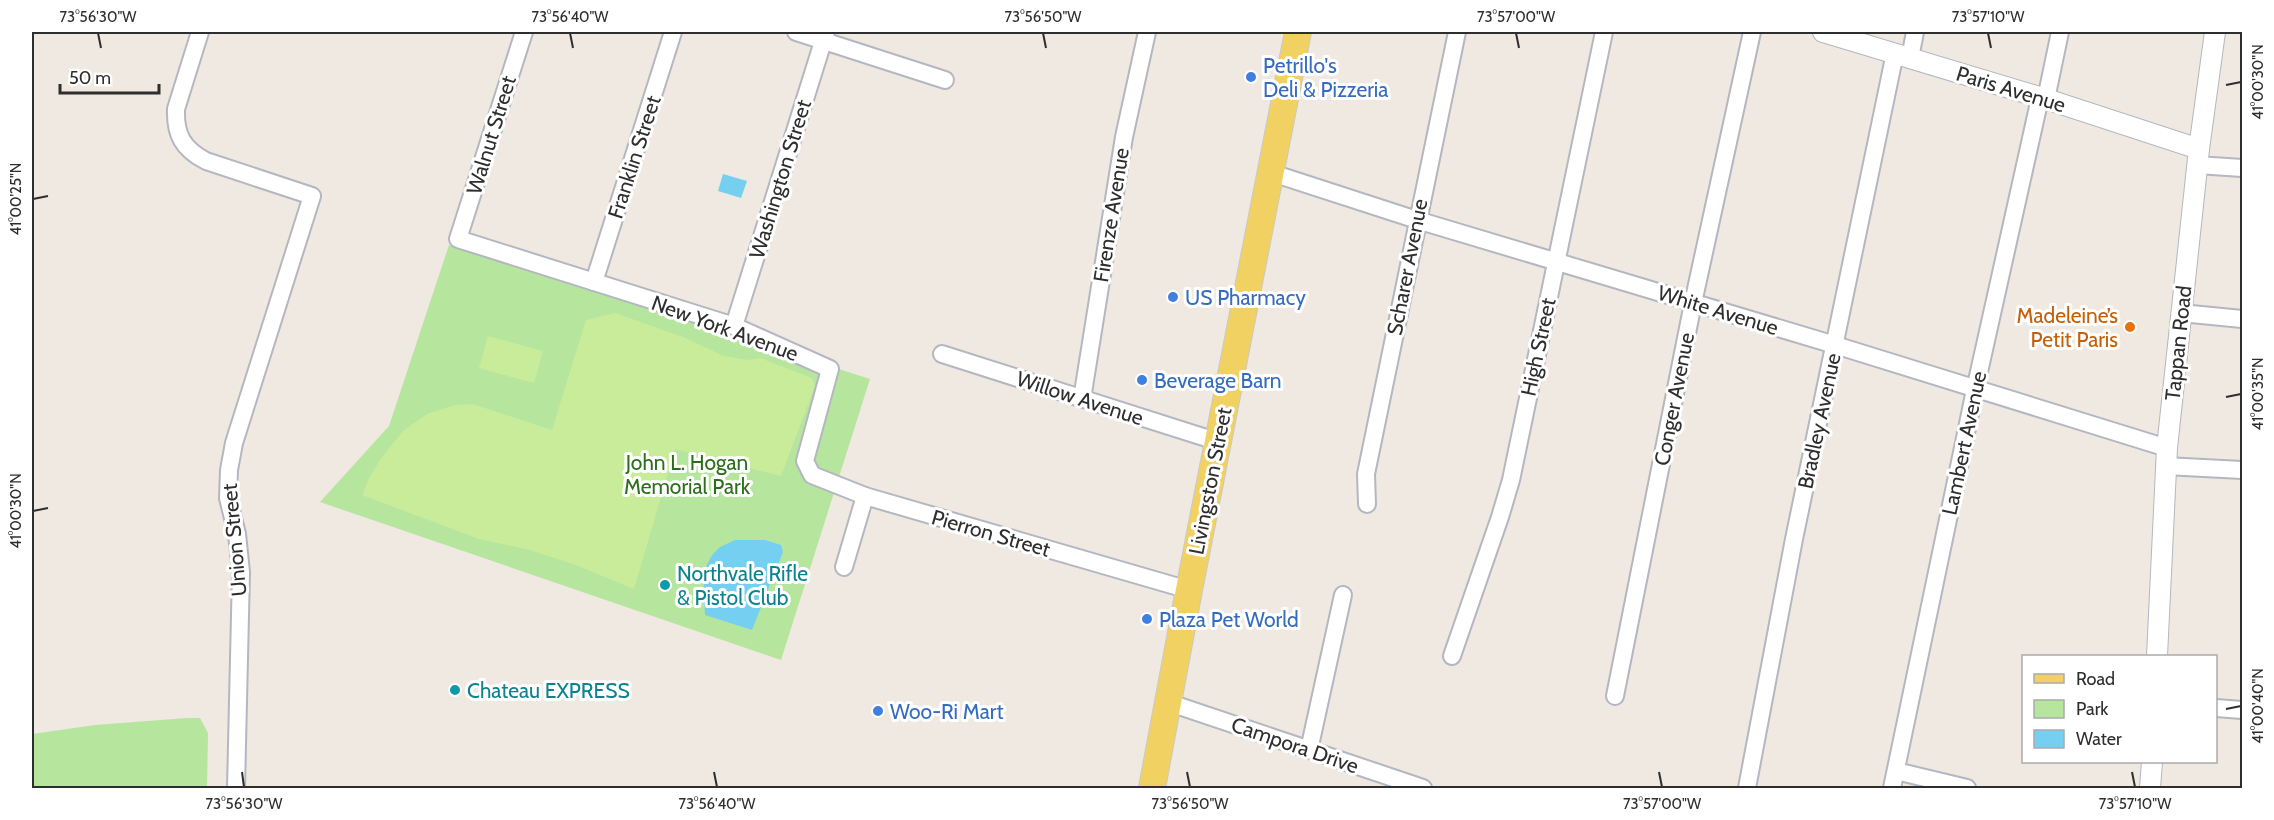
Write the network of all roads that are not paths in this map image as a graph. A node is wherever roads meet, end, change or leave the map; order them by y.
1 (200, 32) edge
2 (524, 32) edge
3 (674, 32) edge
4 (796, 32) edge
5 (1146, 32) edge
6 (1298, 32) edge
7 (1457, 32) edge
8 (1604, 32) edge
9 (1752, 32) edge
10 (1823, 32) edge
11 (1915, 32) edge
12 (2060, 32) edge
13 (2215, 32) edge
14 (825, 36) edge
15 (1903, 56) junction
16 (945, 80) dead end
17 (2043, 99) junction
18 (2198, 157) junction
19 (2242, 168) edge
20 (1269, 172) junction
21 (1417, 220) junction
22 (459, 239) joint
23 (1556, 261) junction
24 (594, 282) junction
25 (1693, 303) junction
26 (2181, 313) junction
27 (2242, 318) edge
28 (734, 326) junction
29 (1835, 345) junction
30 (942, 354) dead end
31 (1975, 390) junction
32 (1082, 399) junction
33 (1219, 442) junction
34 (2166, 457) junction
35 (2242, 470) edge
36 (865, 496) junction
37 (1367, 504) dead end
38 (844, 567) dead end
39 (1189, 590) junction
40 (1343, 595) dead end
41 (2157, 655) edge
42 (1452, 656) dead end
43 (1615, 696) dead end
44 (1167, 702) junction
45 (2217, 708) edge
46 (2242, 710) edge
47 (1309, 750) junction
48 (2152, 763) edge
49 (1896, 771) junction
50 (236, 789) edge
51 (1152, 789) edge
52 (1423, 789) edge
53 (1747, 789) edge
54 (1892, 789) edge
55 (1967, 789) edge
56 (2150, 789) edge

1 - 50 street, Union Street
2 - 22 street, Walnut Street
3 - 24 street, Franklin Street
4 - 14 street
5 - 32 street, Firenze Avenue
6 - 20 main road, Livingston Street
7 - 21 street, Scharer Avenue
8 - 23 street, High Street
9 - 25 street, Conger Avenue
10 - 15 street, Paris Avenue
11 - 15 street, Bradley Avenue
12 - 17 street, Lambert Avenue
13 - 18 street, Tappan Road
14 - 16 street
14 - 28 street, Washington Street
15 - 17 street, Paris Avenue
15 - 29 street, Bradley Avenue
17 - 18 street, Paris Avenue
17 - 31 street, Lambert Avenue
18 - 19 street, Paris Avenue
18 - 26 street, Tappan Road
20 - 21 street, White Avenue
20 - 33 main road, Livingston Street
21 - 23 street, White Avenue
21 - 37 street, Scharer Avenue
22 - 24 street, New York Avenue
23 - 25 street, White Avenue
23 - 42 street, High Street
24 - 28 street, New York Avenue
25 - 29 street, White Avenue
25 - 43 street, Conger Avenue
26 - 27 street
26 - 34 street, Tappan Road
28 - 36 street, New York Avenue
29 - 31 street, White Avenue
29 - 53 street, Bradley Avenue
30 - 32 street, Willow Avenue
31 - 34 street, White Avenue
31 - 49 street, Lambert Avenue
32 - 33 street, Willow Avenue
33 - 39 main road, Livingston Street
34 - 35 street, White Avenue
34 - 41 street, Tappan Road
36 - 38 street
36 - 39 street, Pierron Street
39 - 44 main road, Livingston Street
40 - 47 street
44 - 47 street, Campora Drive
44 - 51 main road, Livingston Street
45 - 46 street
47 - 52 street, Campora Drive
48 - 56 street
49 - 54 street, Lambert Avenue
49 - 55 street

